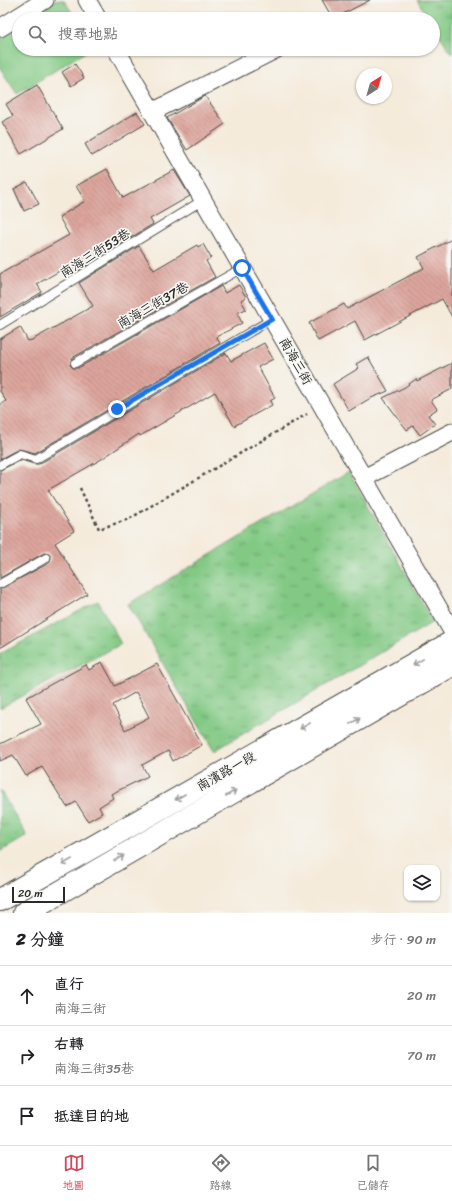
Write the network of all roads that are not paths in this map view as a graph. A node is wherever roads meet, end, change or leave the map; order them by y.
1 (45, 0) edge
2 (87, 0) edge
3 (26, 12) edge
4 (94, 12) edge
5 (12, 21) edge
6 (0, 28) edge
7 (120, 56) edge
8 (263, 56) edge
9 (152, 112) junction
10 (203, 200) junction
11 (242, 268) junction
12 (272, 319) junction
13 (0, 325) edge
14 (75, 363) dead end
15 (452, 432) edge
16 (452, 440) edge
17 (0, 465) edge
18 (366, 482) junction
19 (46, 558) dead end
20 (0, 584) edge
21 (452, 631) edge
22 (452, 642) edge
23 (452, 665) edge
24 (0, 900) edge
25 (24, 913) edge

1 - 3 street
2 - 4 street
5 - 6 street
7 - 9 street, 南海三街
8 - 9 street
9 - 10 street, 南海三街
10 - 11 street, 南海三街
10 - 13 lane, 南海三街53巷
11 - 12 street, 南海三街
11 - 14 lane, 南海三街37巷
12 - 17 lane
12 - 18 street, 南海三街
15 - 18 street
16 - 18 street
18 - 21 street, 南海三街
19 - 20 lane
22 -> 24 main road, 南濱路一段
25 -> 23 main road, 南濱路一段

